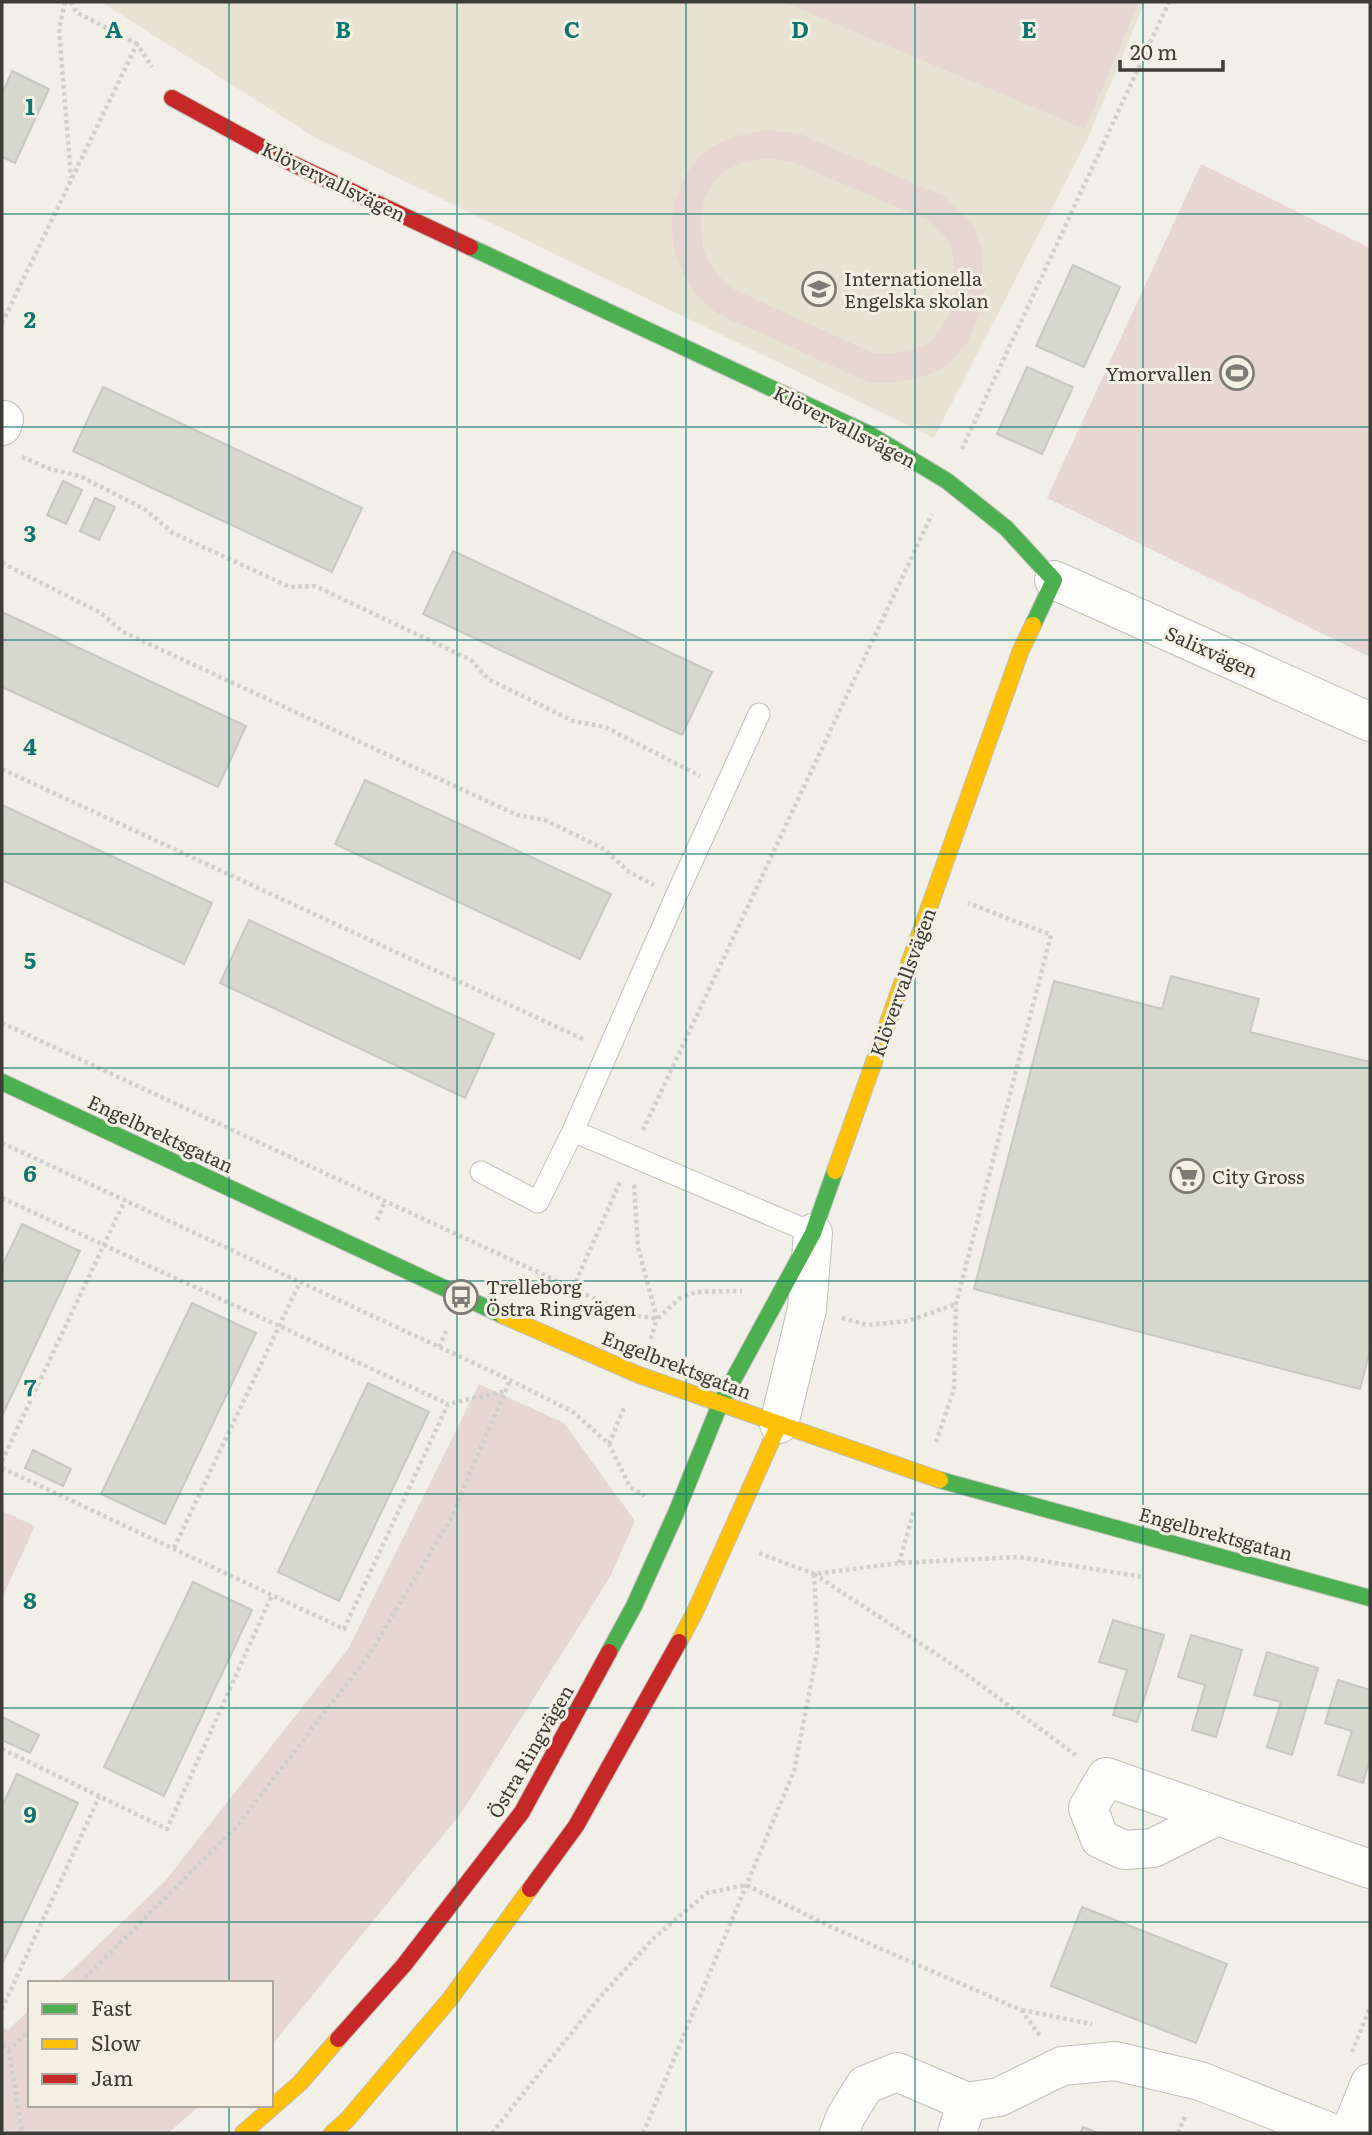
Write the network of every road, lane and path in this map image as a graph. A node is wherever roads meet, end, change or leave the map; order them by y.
1 (65, 2) edge
2 (71, 2) edge
3 (1169, 2) edge
4 (137, 44) junction
5 (172, 98) joint
6 (71, 179) junction
7 (2, 323) edge
8 (6, 433) edge
9 (947, 481) junction
10 (2, 563) edge
11 (1054, 580) junction
12 (759, 714) dead end
13 (1370, 722) edge
14 (2, 769) edge
15 (725, 789) junction
16 (935, 891) junction
17 (676, 895) junction
18 (2, 1023) edge
19 (608, 1051) junction
20 (2, 1082) edge
21 (573, 1131) junction
22 (2, 1143) edge
23 (631, 1155) junction
24 (481, 1172) dead end
25 (2, 1198) edge
26 (125, 1200) junction
27 (385, 1202) junction
28 (376, 1224) dead end
29 (813, 1233) junction
30 (104, 1245) junction
31 (300, 1282) junction
32 (573, 1288) junction
33 (793, 1304) junction
34 (956, 1304) junction
35 (657, 1319) junction
36 (279, 1326) junction
37 (446, 1330) dead end
38 (439, 1347) junction
39 (639, 1375) junction
40 (510, 1380) junction
41 (506, 1391) junction
42 (448, 1404) junction
43 (720, 1404) junction
44 (779, 1424) junction
45 (609, 1444) junction
46 (2, 1461) edge
47 (2, 1468) edge
48 (924, 1475) junction
49 (676, 1513) junction
50 (726, 1541) junction
51 (174, 1548) junction
52 (899, 1563) junction
53 (814, 1574) junction
54 (1155, 1580) dead end
55 (272, 1595) junction
56 (1370, 1598) edge
57 (2, 1749) edge
58 (1106, 1777) junction
59 (99, 1797) junction
60 (1217, 1816) junction
61 (1370, 1869) edge
62 (747, 1885) junction
63 (82, 1981) edge
64 (2, 2009) edge
65 (28, 2032) edge
66 (2, 2046) edge
67 (9, 2050) junction
68 (1062, 2066) junction
69 (1370, 2083) edge
70 (273, 2107) edge
71 (273, 2107) edge
72 (962, 2118) edge
73 (22, 2133) edge
74 (243, 2133) edge
75 (332, 2133) edge
76 (492, 2133) edge
77 (643, 2133) edge
78 (839, 2133) edge
79 (1332, 2133) edge
80 (1350, 2133) edge

1 - 6 path
2 - 4 path
3 - 9 path
4 - 5 path
4 - 6 path
5 - 9 street, Klövervallsvägen
6 - 7 path
8 - 15 path
9 - 11 street, Klövervallsvägen
9 - 23 path
10 - 17 path
11 - 13 street, Salixvägen
11 - 16 street, Klövervallsvägen
12 - 15 lane
14 - 19 path
15 - 17 lane
16 - 29 street, Klövervallsvägen
16 - 34 path
17 - 19 lane
18 - 27 path
19 - 21 lane
20 - 39 street, Engelbrektsgatan
21 - 23 lane
21 - 24 lane
22 - 26 path
23 - 29 lane
23 - 32 path
23 - 35 path
25 - 30 path
26 - 30 path
26 - 31 path
27 - 28 path
27 - 32 path
29 - 33 street, Klövervallsvägen
30 - 36 path
30 - 46 path
31 - 36 path
31 - 38 path
32 - 35 path
33 - 34 path
33 - 35 path
33 - 43 street, Klövervallsvägen
33 - 44 street, Klövervallsvägen
34 - 48 path
35 - 39 path
36 - 42 path
36 - 51 path
37 - 38 path
38 - 40 path
39 - 43 street, Engelbrektsgatan
39 - 45 path
40 - 41 path
40 - 45 path
41 - 42 path
41 - 63 path
42 - 55 path
43 - 44 street, Engelbrektsgatan
43 - 49 street, Östra Ringvägen
44 - 48 street, Engelbrektsgatan
44 - 50 street
45 - 49 path
47 - 51 path
48 - 52 path
48 - 56 street, Engelbrektsgatan
49 - 70 street, Östra Ringvägen
50 - 53 path
50 - 75 street
51 - 55 path
52 - 53 path
52 - 54 path
53 - 58 path
53 - 62 path
55 - 59 path
57 - 59 path
58 - 60 street
58 - 60 street
59 - 64 path
60 - 61 street
62 - 68 path
62 - 76 path
62 - 77 path
65 - 67 path
66 - 67 path
67 - 73 path
68 - 72 street
68 - 79 street
69 - 80 street
71 - 74 street, Östra Ringvägen
72 - 78 street

